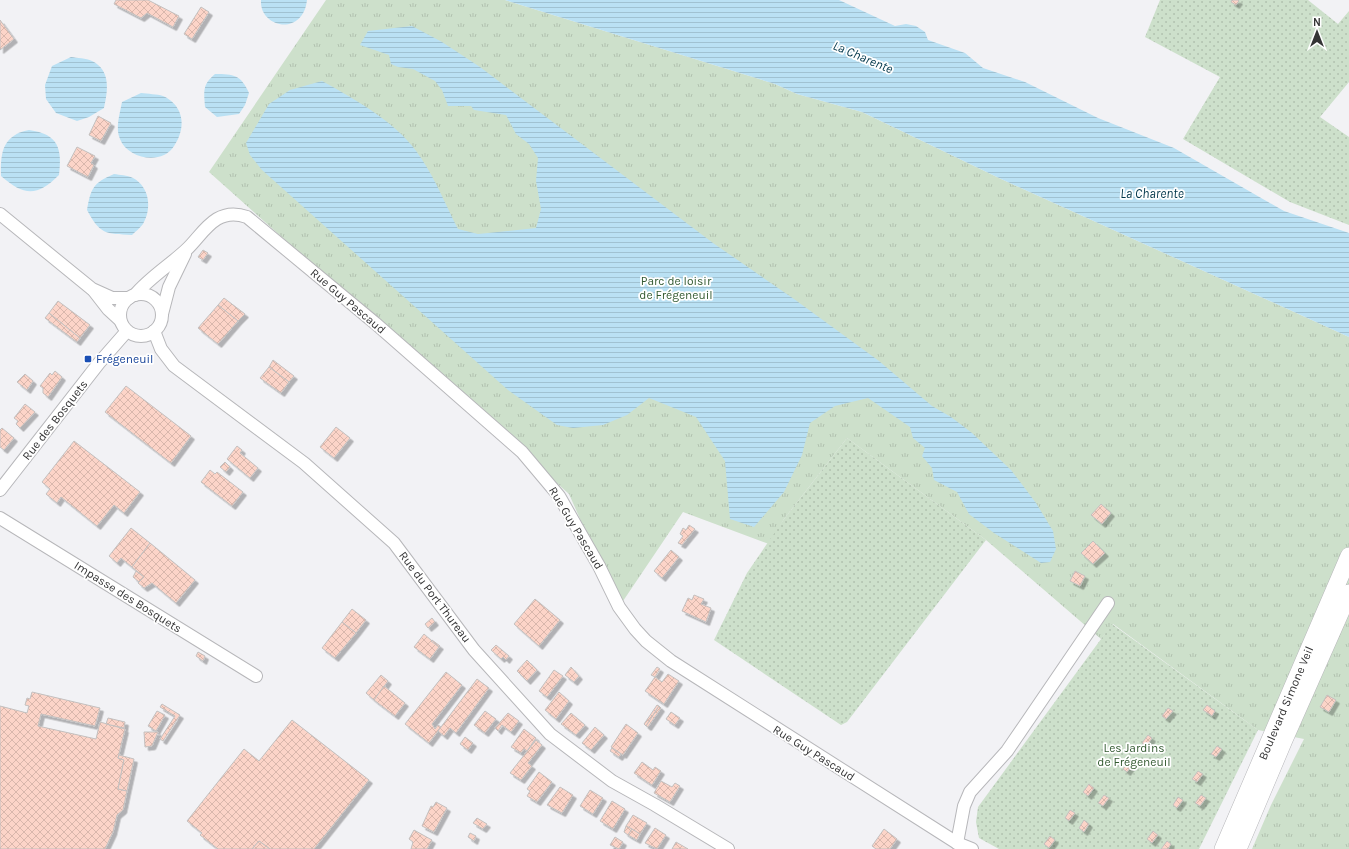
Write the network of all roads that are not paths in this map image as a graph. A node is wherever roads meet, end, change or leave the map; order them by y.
1 (0, 214) edge
2 (188, 249) junction
3 (92, 289) junction
4 (132, 296) junction
5 (162, 314) junction
6 (120, 320) junction
7 (127, 331) junction
8 (154, 331) junction
9 (0, 490) edge
10 (0, 518) edge
11 (1349, 556) edge
12 (1349, 593) edge
13 (1108, 603) dead end
14 (256, 676) dead end
15 (957, 843) junction
16 (728, 849) edge
17 (972, 849) edge
18 (1223, 849) edge
19 (1238, 849) edge

1 - 3 street
2 - 4 street, Rue Guy Pascaud
2 - 5 street, Rue Guy Pascaud
2 - 15 street, Rue Guy Pascaud
3 - 4 street
3 - 6 street
4 - 5 street
4 - 6 street
5 - 8 street
6 - 7 street
7 - 8 street
7 - 9 street, Rue des Bosquets
8 - 16 street, Rue du Port Thureau
10 - 14 street, Impasse des Bosquets
11 - 18 main road, Boulevard Simone Veil
12 - 19 main road, Boulevard Simone Veil
13 - 15 street
15 - 17 street, Rue Guy Pascaud

